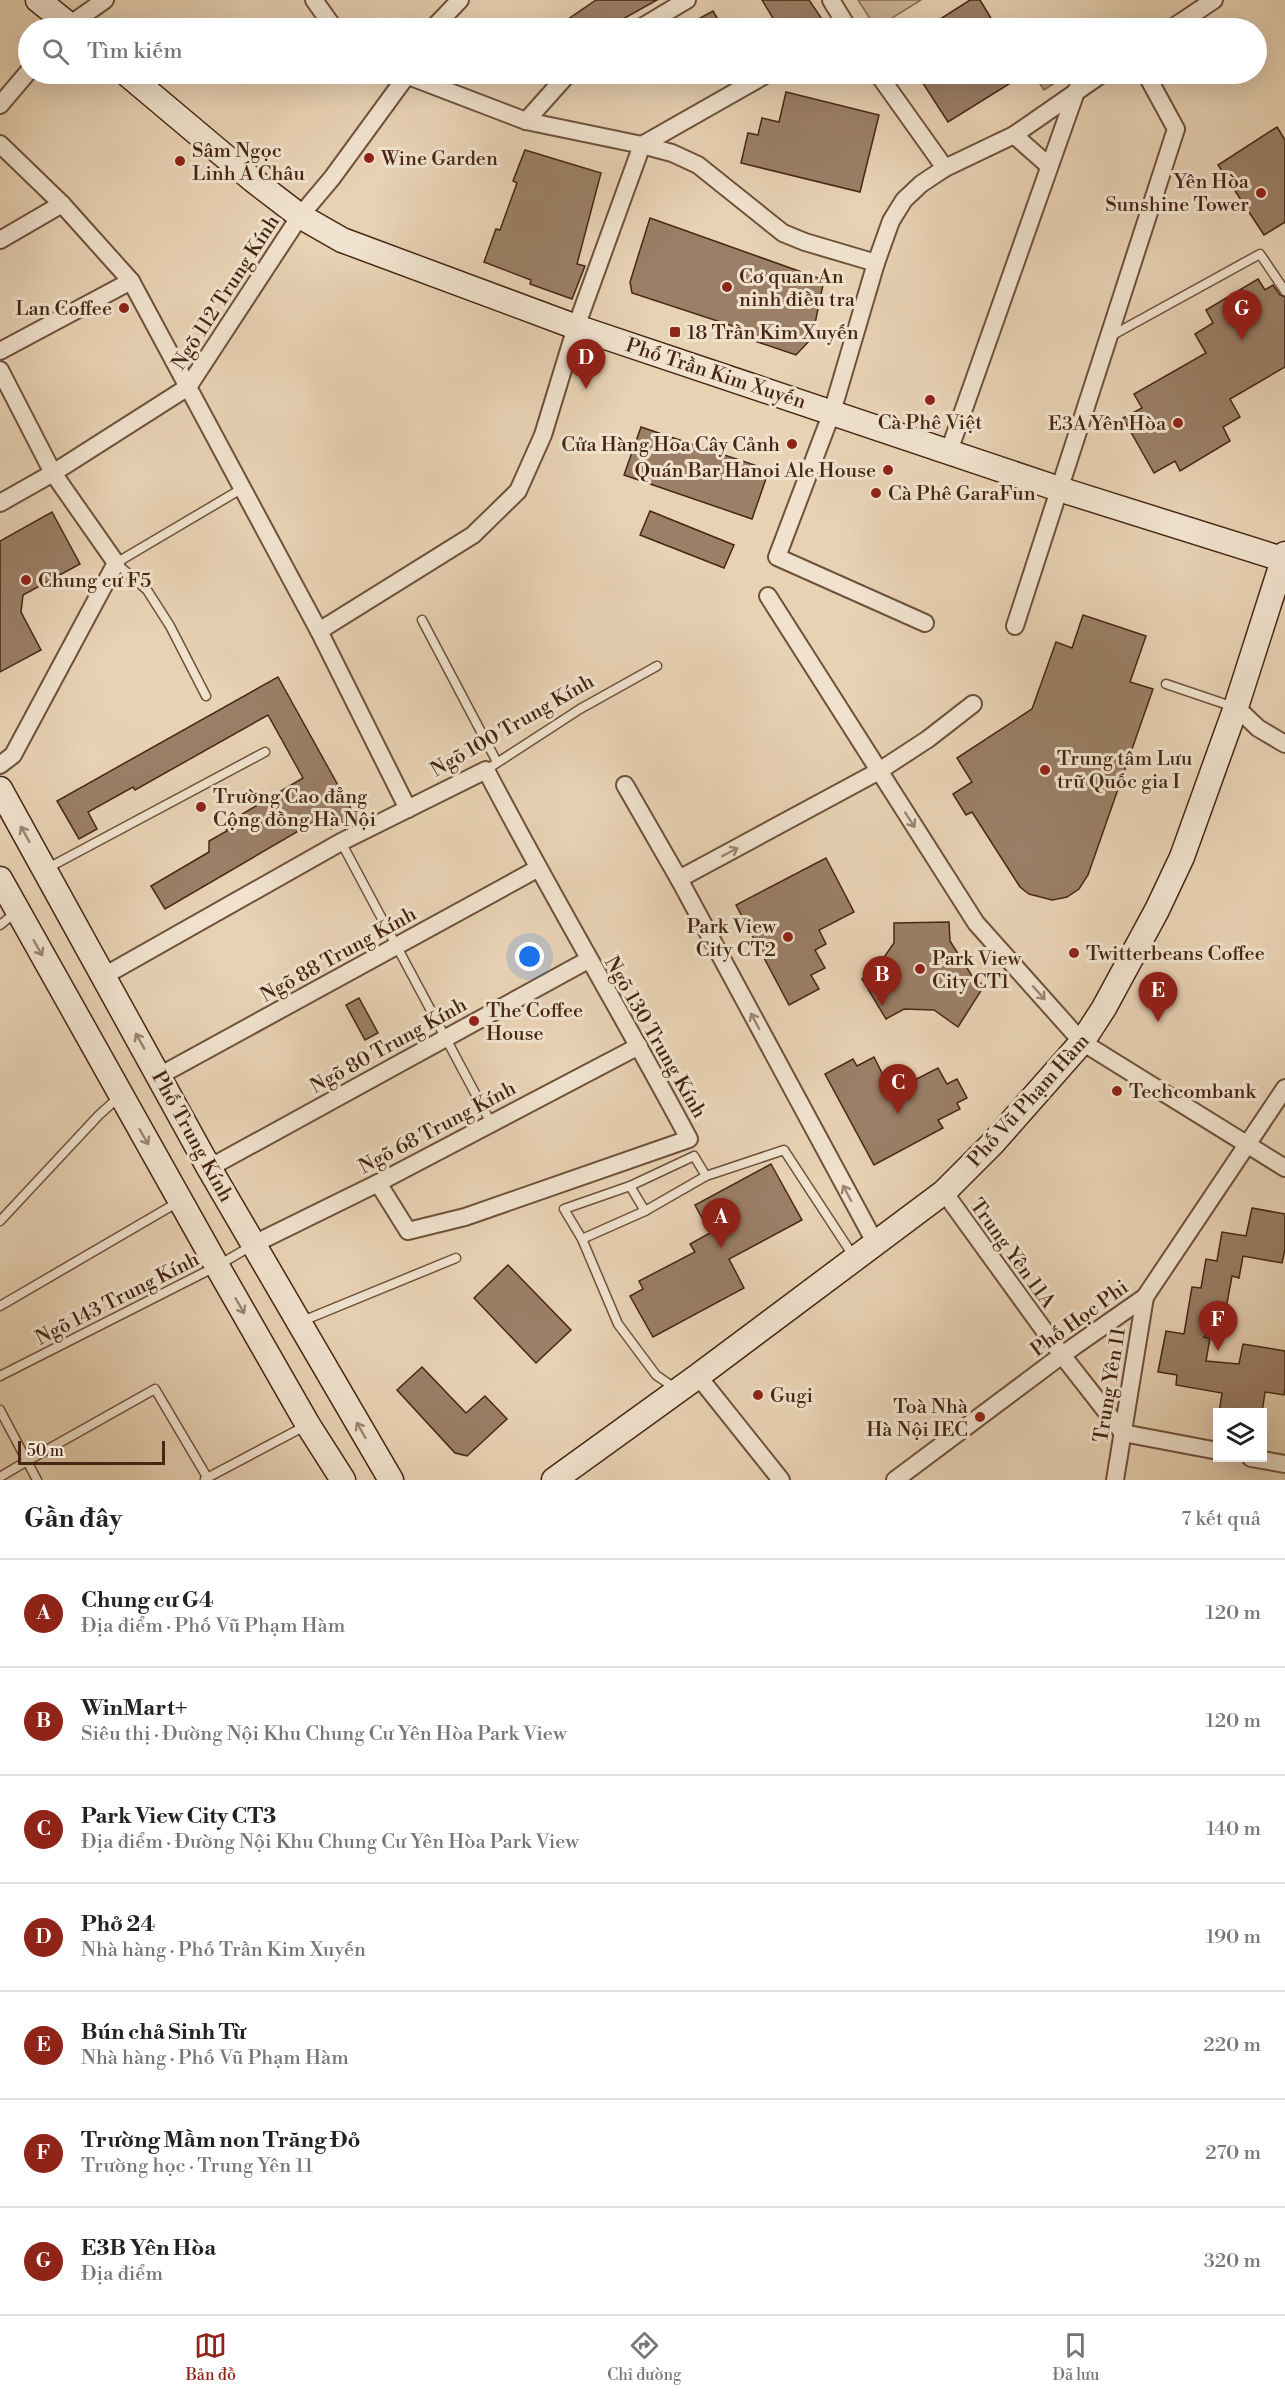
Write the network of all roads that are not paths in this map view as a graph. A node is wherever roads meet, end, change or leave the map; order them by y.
1 (38, 0) edge
2 (105, 0) edge
3 (314, 0) edge
4 (460, 0) edge
5 (687, 0) edge
6 (831, 0) edge
7 (1215, 0) edge
8 (59, 18) edge
9 (81, 18) edge
10 (327, 18) edge
11 (443, 18) edge
12 (657, 18) edge
13 (842, 18) edge
14 (1187, 18) edge
15 (18, 84) edge
16 (139, 84) edge
17 (399, 84) edge
18 (432, 84) edge
19 (559, 84) edge
20 (749, 84) edge
21 (886, 84) edge
22 (1085, 84) edge
23 (1151, 84) edge
24 (1077, 89) junction
25 (0, 105) edge
26 (526, 121) junction
27 (1014, 135) junction
28 (0, 144) edge
29 (642, 144) junction
30 (1049, 166) junction
31 (945, 168) junction
32 (62, 204) junction
33 (300, 216) junction
34 (0, 240) edge
35 (876, 262) junction
36 (131, 281) junction
37 (1285, 291) edge
38 (576, 327) junction
39 (1108, 338) junction
40 (0, 351) edge
41 (0, 370) edge
42 (188, 387) junction
43 (832, 412) junction
44 (949, 451) junction
45 (53, 473) junction
46 (243, 489) junction
47 (1059, 489) junction
48 (0, 502) edge
49 (1284, 558) edge
50 (116, 563) junction
51 (768, 596) dead end
52 (422, 620) dead end
53 (925, 623) dead end
54 (1015, 626) dead end
55 (319, 631) junction
56 (657, 666) dead end
57 (1166, 684) dead end
58 (206, 696) dead end
59 (973, 704) dead end
60 (1236, 707) junction
61 (1285, 744) edge
62 (265, 752) dead end
63 (0, 765) edge
64 (492, 766) junction
65 (879, 771) junction
66 (625, 785) dead end
67 (0, 789) edge
68 (408, 809) junction
69 (341, 842) junction
70 (45, 869) junction
71 (537, 869) junction
72 (0, 879) edge
73 (679, 879) junction
74 (9, 918) edge
75 (398, 946) junction
76 (588, 960) junction
77 (104, 976) junction
78 (447, 1036) junction
79 (1082, 1042) junction
80 (639, 1046) junction
81 (159, 1076) junction
82 (1285, 1088) edge
83 (121, 1096) junction
84 (491, 1123) junction
85 (689, 1139) junction
86 (1247, 1143) junction
87 (694, 1156) junction
88 (209, 1168) junction
89 (1285, 1168) edge
90 (706, 1176) junction
91 (378, 1183) junction
92 (630, 1186) junction
93 (944, 1192) junction
94 (180, 1200) junction
95 (645, 1211) junction
96 (0, 1221) edge
97 (582, 1239) junction
98 (254, 1244) junction
99 (876, 1244) junction
100 (456, 1258) dead end
101 (856, 1259) junction
102 (217, 1266) junction
103 (1145, 1297) junction
104 (0, 1306) edge
105 (300, 1322) junction
106 (1062, 1355) junction
107 (0, 1376) edge
108 (698, 1376) junction
109 (678, 1391) junction
110 (0, 1410) edge
111 (308, 1425) junction
112 (1123, 1433) junction
113 (1213, 1450) edge
114 (27, 1461) junction
115 (1267, 1461) edge
116 (1285, 1464) edge
117 (918, 1473) edge
118 (0, 1477) edge
119 (205, 1479) edge
120 (37, 1480) edge
121 (342, 1480) edge
122 (391, 1480) edge
123 (554, 1480) edge
124 (781, 1480) edge
125 (895, 1480) edge
126 (1115, 1480) edge

1 - 8 street
2 - 9 street
3 - 10 street
4 - 11 street
5 - 12 street
6 - 13 street
7 - 14 street
15 - 25 street
16 - 33 street, Phố Trần Kim Xuyến
17 - 33 street, Ngõ 112 Trung Kính
18 - 26 street
19 - 26 street
20 - 29 street
21 - 31 street
22 - 24 street
23 - 39 street
24 - 27 street
24 - 30 street
26 - 29 street
27 - 30 street
27 - 31 street
28 - 32 street
29 - 35 street
29 - 38 street
30 - 44 street
31 - 35 street
32 - 34 street
32 - 36 street
33 - 38 street, Phố Trần Kim Xuyến
33 - 42 street, Ngõ 112 Trung Kính
35 - 43 street
36 - 40 street
36 - 42 street
37 - 39 lane
38 - 43 street, Phố Trần Kim Xuyến
38 - 55 street
39 - 47 street
41 - 45 street
42 - 45 street, Ngõ 112 Trung Kính
42 - 46 street
43 - 44 street, Phố Trần Kim Xuyến
43 - 53 street
44 - 47 street, Phố Trần Kim Xuyến
45 - 48 street, Ngõ 112 Trung Kính
45 - 50 street
46 - 50 lane
46 - 55 street
47 - 49 street, Phố Trần Kim Xuyến
47 - 54 street
49 - 60 street, Phố Vũ Phạm Hàm
50 - 58 lane
50 - 63 street
51 - 65 street
52 - 64 lane
55 - 68 street
56 - 64 lane, Ngõ 100 Trung Kính
57 - 60 lane
59 - 65 street
60 - 61 street
60 - 79 street, Phố Vũ Phạm Hàm
62 - 70 lane
64 - 68 street, Ngõ 100 Trung Kính
64 - 71 street, Ngõ 130 Trung Kính
73 -> 65 street
65 -> 79 street
66 - 73 street
70 -> 67 street, Phố Trung Kính
68 - 69 street, Ngõ 100 Trung Kính
69 - 75 lane
69 - 77 street, Ngõ 100 Trung Kính
70 - 77 street, Phố Trung Kính
71 - 75 street, Ngõ 88 Trung Kính
71 - 76 street, Ngõ 130 Trung Kính
72 - 74 street
99 -> 73 street
74 -> 83 street
75 - 78 lane
75 - 81 street, Ngõ 88 Trung Kính
76 - 78 street, Ngõ 80 Trung Kính
76 - 80 street, Ngõ 130 Trung Kính
81 -> 77 street, Phố Trung Kính
78 - 84 lane
78 - 88 street, Ngõ 80 Trung Kính
79 - 86 street
79 - 93 street, Phố Vũ Phạm Hàm
80 - 84 street, Ngõ 68 Trung Kính
80 - 85 street, Ngõ 130 Trung Kính
81 - 88 street, Phố Trung Kính
82 - 86 street, Phố Học Phi
83 -> 94 street
83 - 96 lane
84 - 91 street, Ngõ 68 Trung Kính
85 - 87 lane
85 - 91 street, Ngõ 130 Trung Kính
86 - 89 street
86 - 103 street, Phố Học Phi
87 - 90 lane
87 - 92 lane
88 - 98 street, Phố Trung Kính
90 - 95 lane
90 - 101 lane
91 - 98 street, Ngõ 68 Trung Kính
92 - 95 lane
92 - 97 lane
93 - 99 street, Phố Vũ Phạm Hàm
93 - 106 street, Trung Yên 11A
94 - 102 street
94 - 104 lane
95 - 97 lane
97 - 109 lane
98 - 102 lane, Ngõ 143 Trung Kính
98 - 105 street, Phố Trung Kính
99 - 101 street, Phố Vũ Phạm Hàm
100 - 105 lane
101 - 108 street, Phố Vũ Phạm Hàm
102 - 107 lane, Ngõ 143 Trung Kính
102 -> 111 street
103 - 106 street, Phố Học Phi
103 - 112 street, Trung Yên 11
122 -> 105 street, Phố Trung Kính
106 - 112 street, Trung Yên 11A
106 - 117 street, Phố Học Phi
108 - 109 street, Phố Vũ Phạm Hàm
108 - 124 street
109 - 123 street, Phố Vũ Phạm Hàm
110 - 114 lane
111 - 119 lane
111 - 121 street
112 - 113 street
112 - 126 street, Trung Yên 11
114 - 118 lane
114 - 119 lane
114 - 120 lane
115 - 116 street
117 - 125 street, Phố Học Phi

